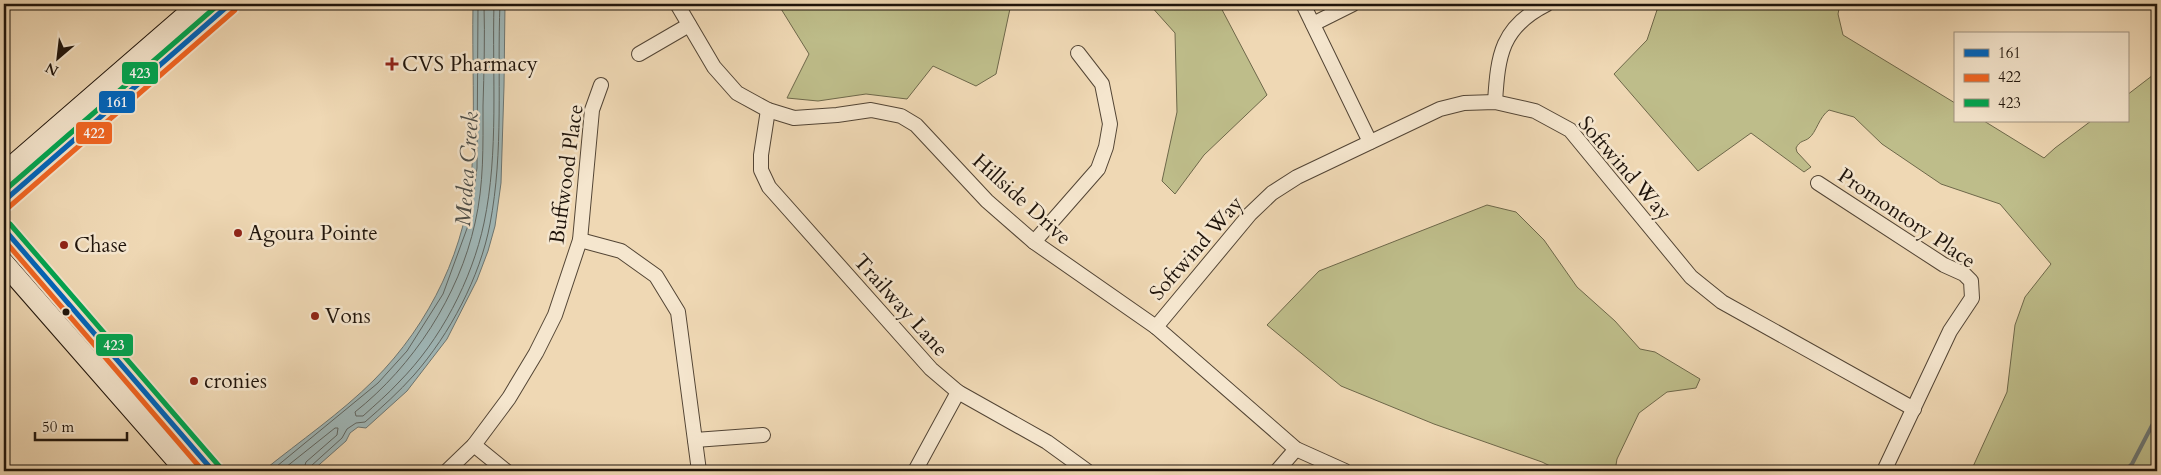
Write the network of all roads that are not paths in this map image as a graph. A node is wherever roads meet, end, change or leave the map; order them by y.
1 (199, 4) edge
2 (230, 4) edge
3 (677, 4) edge
4 (1303, 4) edge
5 (1353, 4) edge
6 (1547, 4) edge
7 (1313, 24) junction
8 (689, 25) junction
9 (1078, 53) dead end
10 (639, 54) dead end
11 (601, 85) dead end
12 (1495, 102) junction
13 (768, 110) junction
14 (1370, 142) junction
15 (4, 173) edge
16 (1818, 183) dead end
17 (4, 201) edge
18 (4, 229) edge
19 (580, 240) junction
20 (1034, 242) junction
21 (4, 263) edge
22 (1156, 326) junction
23 (958, 392) junction
24 (1914, 409) junction
25 (763, 435) dead end
26 (696, 440) junction
27 (474, 445) junction
28 (1296, 449) junction
29 (186, 471) edge
30 (213, 471) edge
31 (448, 471) edge
32 (506, 471) edge
33 (699, 471) edge
34 (915, 471) edge
35 (1087, 471) edge
36 (1276, 471) edge
37 (1346, 471) edge
38 (1884, 471) edge

1 - 15 main road
2 - 17 main road
3 - 8 street, Hillside Drive
4 - 7 street
5 - 7 street
6 - 12 street
7 - 14 street
8 - 10 street
8 - 13 street, Hillside Drive
9 - 20 street
11 - 19 street, Buffwood Place
12 - 14 street, Softwind Way
12 - 24 street, Softwind Way
13 - 20 street, Hillside Drive
13 - 23 street, Trailway Lane
14 - 22 street, Softwind Way
16 - 24 street, Promontory Place
18 - 30 main road
19 - 26 street
19 - 27 street, Buffwood Place
20 - 22 street, Hillside Drive
21 - 29 main road
22 - 28 street, Hillside Drive
23 - 34 street
23 - 35 street, Trailway Lane
24 - 38 street
25 - 26 street
26 - 33 street
27 - 31 street, Buffwood Place
27 - 32 street
28 - 36 street
28 - 37 street, Hillside Drive

